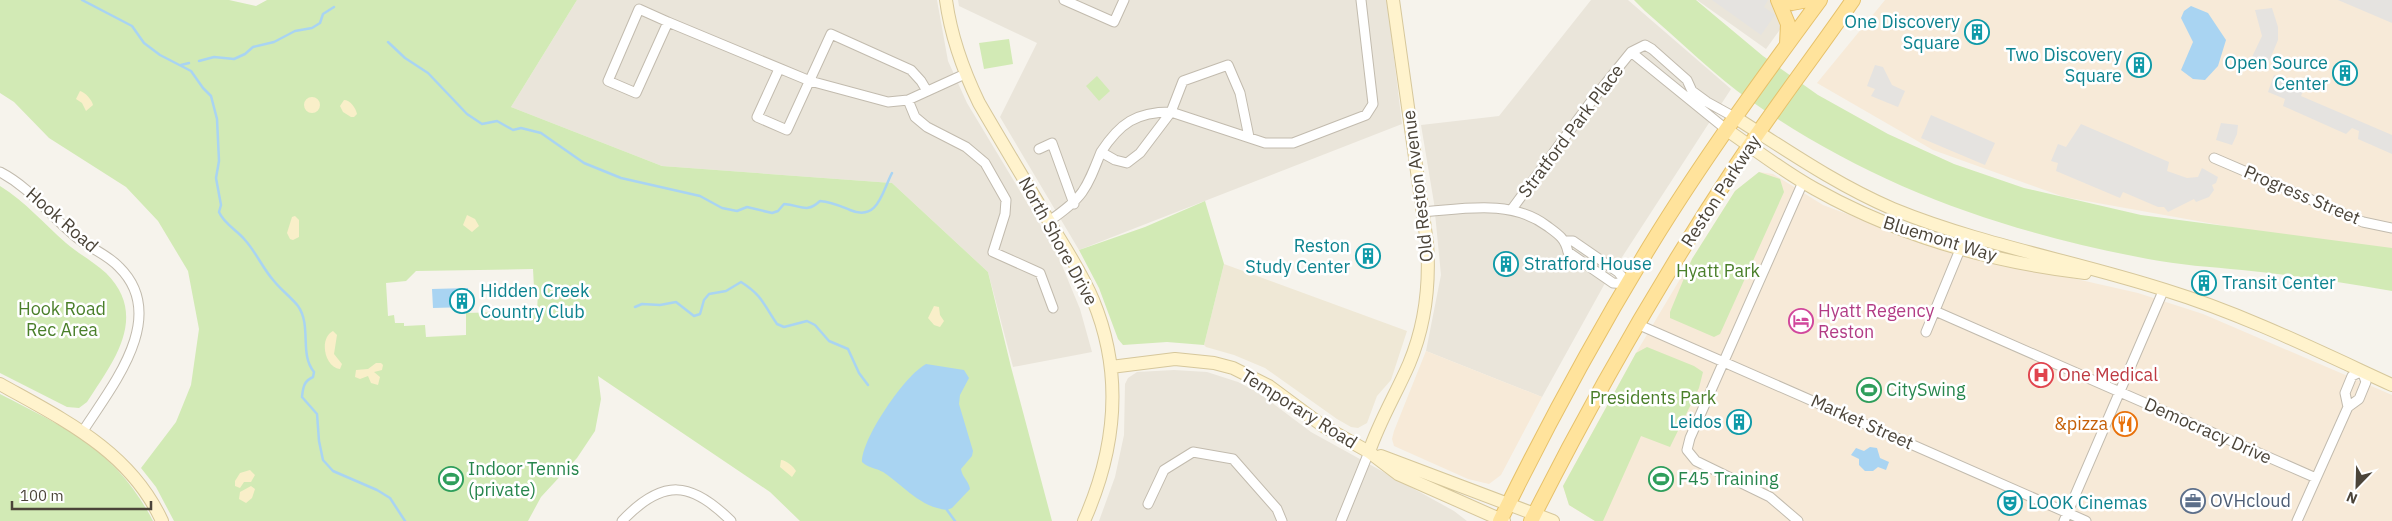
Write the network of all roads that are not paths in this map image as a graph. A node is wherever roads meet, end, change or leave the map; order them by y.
1 (946, 0) edge
2 (1064, 0) edge
3 (1124, 0) edge
4 (1361, 0) edge
5 (1393, 0) edge
6 (1779, 0) edge
7 (1808, 0) edge
8 (1820, 0) edge
9 (1853, 0) edge
10 (668, 22) junction
11 (1784, 51) junction
12 (1631, 52) junction
13 (779, 70) junction
14 (965, 74) junction
15 (810, 81) junction
16 (927, 91) junction
17 (908, 100) junction
18 (1172, 112) junction
19 (1736, 118) junction
20 (1727, 130) junction
21 (1759, 133) junction
22 (1249, 137) junction
23 (1750, 146) junction
24 (1039, 149) dead end
25 (1101, 152) junction
26 (2214, 158) dead end
27 (0, 172) edge
28 (1803, 182) junction
29 (1074, 204) junction
30 (1512, 210) junction
31 (1422, 212) junction
32 (1048, 221) junction
33 (2392, 228) edge
34 (1966, 234) junction
35 (1962, 249) junction
36 (2118, 276) junction
37 (1628, 284) junction
38 (2164, 289) junction
39 (1052, 308) dead end
40 (1935, 311) junction
41 (1637, 324) junction
42 (1926, 332) dead end
43 (1724, 361) junction
44 (1110, 367) junction
45 (2362, 371) junction
46 (0, 384) edge
47 (2392, 385) edge
48 (2120, 392) junction
49 (2348, 407) junction
50 (83, 431) junction
51 (1369, 452) junction
52 (2316, 478) junction
53 (1148, 504) dead end
54 (1508, 504) junction
55 (1533, 517) edge
56 (2066, 517) edge
57 (162, 521) edge
58 (622, 521) edge
59 (731, 521) edge
60 (1084, 521) edge
61 (1282, 521) edge
62 (1342, 521) edge
63 (1501, 521) edge
64 (1553, 521) edge
65 (1798, 521) edge
66 (2086, 521) edge
67 (2297, 521) edge

1 - 14 street, North Shore Drive
2 - 3 street
4 - 22 street
5 - 31 street, Old Reston Avenue
6 - 7 main road
6 - 11 main road
8 - 11 main road, Reston Parkway
9 - 21 main road, Reston Parkway
10 - 10 street
10 - 13 street
11 - 19 main road, Reston Parkway
12 - 19 street, Stratford Park Place
12 - 20 street, Stratford Park Place
12 - 30 street, Stratford Park Place
13 - 15 street
13 - 15 street
14 - 16 street
14 - 32 street, North Shore Drive
15 - 16 street
15 - 17 street
16 - 17 street
17 - 39 street
18 - 22 street
18 - 22 street
18 - 25 street
18 - 25 street
19 - 20 main road, Reston Parkway
19 - 21 street, Bluemont Way
20 - 23 street, Bluemont Way
20 - 37 main road, Reston Parkway
21 - 23 main road, Reston Parkway
21 - 34 street, Bluemont Way
23 - 28 street, Bluemont Way
23 - 41 main road, Reston Parkway
24 - 29 street
25 - 29 street
26 - 33 street, Progress Street
27 - 50 street, Hook Road
28 - 35 street, Bluemont Way
28 - 43 street
29 - 32 street
30 - 31 street
30 - 37 street
31 - 51 street, Old Reston Avenue
32 - 44 street, North Shore Drive
34 - 35 street
34 - 36 street, Bluemont Way
35 - 36 street, Bluemont Way
35 - 40 street
36 - 38 street, Bluemont Way
37 - 54 main road, Reston Parkway
38 - 45 street, Bluemont Way
38 - 48 street
40 - 42 street
40 - 48 street, Democracy Drive
41 - 43 street, Market Street
41 - 55 main road, Reston Parkway
43 - 56 street, Market Street
43 - 65 street
44 - 51 street, Temporary Road
44 - 60 street, North Shore Drive
45 - 47 street, Bluemont Way
45 - 49 street
45 - 49 street
46 - 50 street
48 - 52 street, Democracy Drive
48 - 56 street
49 - 52 street
50 - 57 street
51 - 54 street, Temporary Road
51 - 62 street
51 - 63 street, Temporary Road
52 - 67 street
53 - 61 street
54 - 55 street, Temporary Road
54 - 63 main road, Reston Parkway
55 - 64 street, Temporary Road
56 - 66 street, Market Street
58 - 59 street

